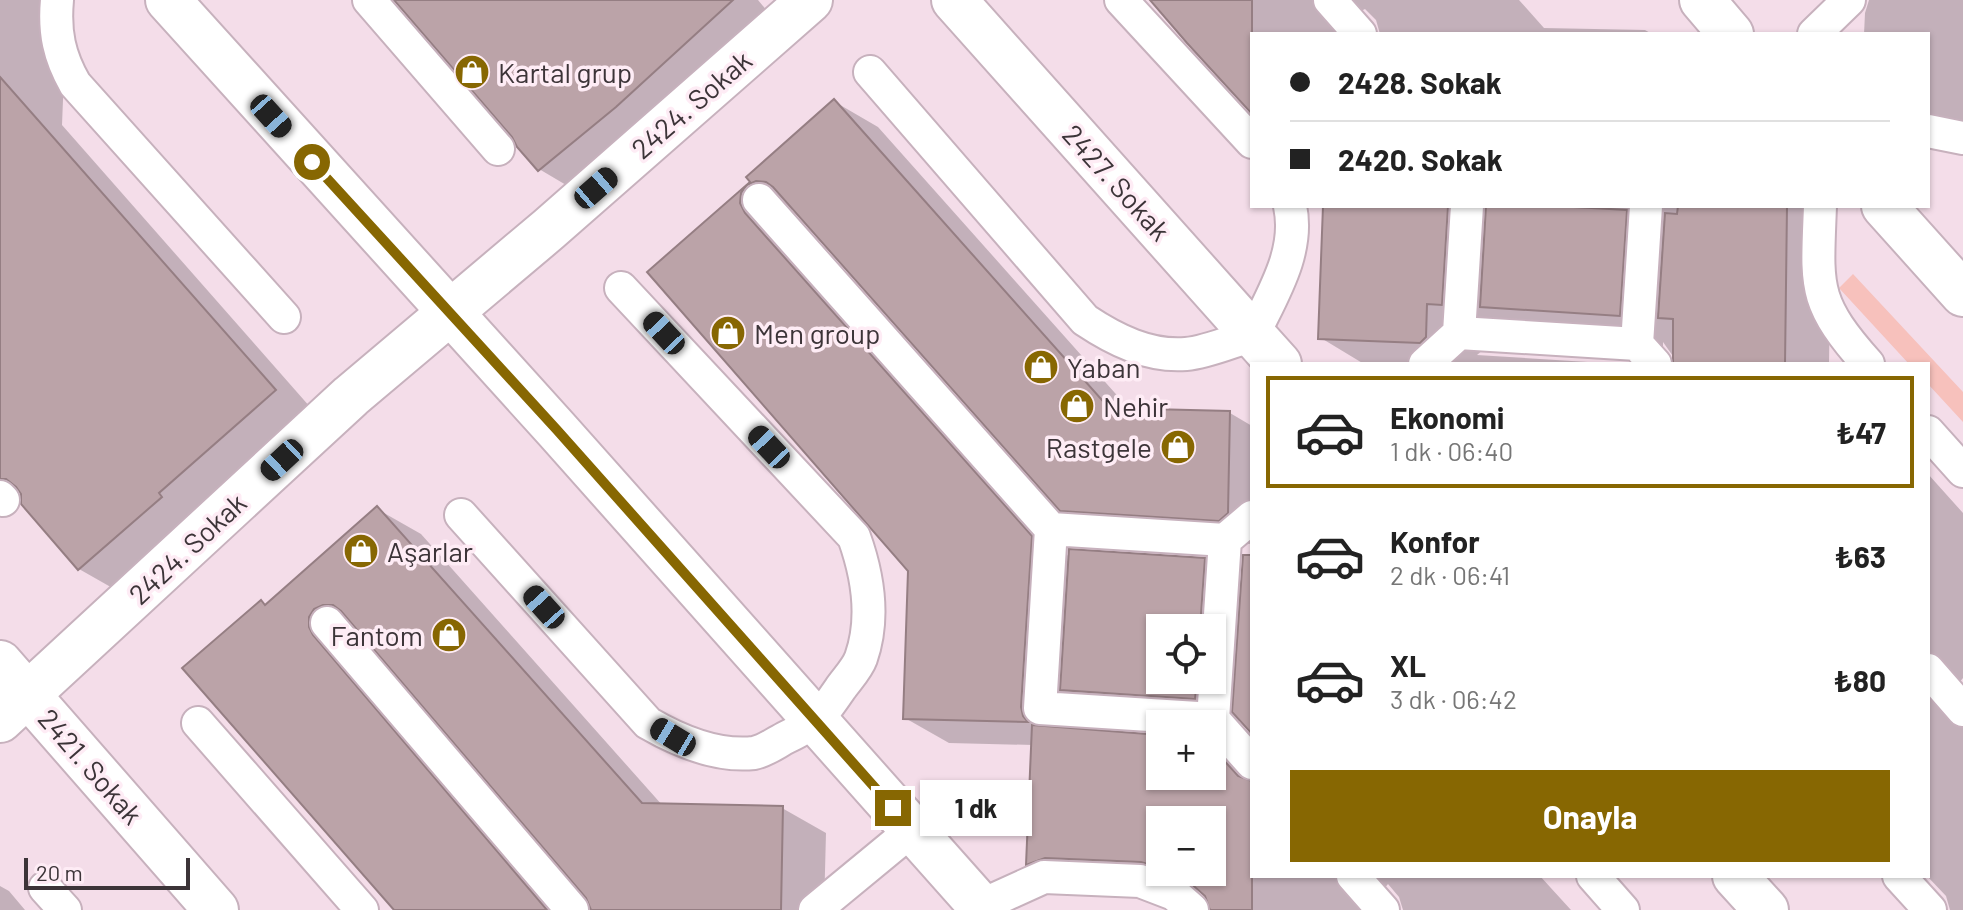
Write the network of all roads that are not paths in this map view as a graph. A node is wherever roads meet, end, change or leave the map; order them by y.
1 (57, 0) edge
2 (168, 0) edge
3 (369, 0) edge
4 (810, 0) edge
5 (954, 0) edge
6 (1121, 0) edge
7 (1330, 0) edge
8 (1702, 0) edge
9 (1849, 0) edge
10 (1358, 32) edge
11 (1729, 32) edge
12 (1816, 32) edge
13 (870, 72) dead end
14 (1930, 131) edge
15 (1963, 138) edge
16 (1250, 140) edge
17 (498, 149) dead end
18 (759, 200) dead end
19 (1290, 208) edge
20 (1467, 208) edge
21 (1646, 208) edge
22 (1820, 208) edge
23 (1886, 208) edge
24 (621, 288) dead end
25 (1963, 294) edge
26 (449, 313) junction
27 (284, 317) dead end
28 (1459, 333) junction
29 (1266, 349) edge
30 (1646, 354) edge
31 (1427, 362) edge
32 (1866, 362) edge
33 (1930, 434) edge
34 (1963, 471) edge
35 (461, 515) dead end
36 (1250, 519) edge
37 (1051, 529) junction
38 (1225, 540) junction
39 (327, 623) dead end
40 (1930, 672) edge
41 (9, 693) edge
42 (1214, 710) edge
43 (1963, 710) edge
44 (1146, 715) edge
45 (198, 723) dead end
46 (817, 723) junction
47 (1226, 734) edge
48 (1250, 761) edge
49 (912, 830) junction
50 (1355, 878) edge
51 (1595, 878) edge
52 (1737, 878) edge
53 (1901, 878) edge
54 (981, 909) edge
55 (216, 910) edge
56 (362, 910) edge
57 (572, 910) edge
58 (815, 910) edge
59 (1192, 910) edge
60 (1383, 910) edge
61 (1623, 910) edge
62 (1766, 910) edge
63 (1930, 910) edge

1 - 27 lane
2 - 26 street
3 - 17 lane
4 - 26 street, 2424. Sokak
5 - 29 street, 2427. Sokak
6 - 16 lane
7 - 10 lane
8 - 11 street
9 - 12 lane
13 - 29 lane
14 - 15 lane
18 - 37 lane
19 - 29 lane
20 - 28 lane
21 - 30 lane
22 - 32 lane
23 - 25 street
24 - 46 lane
26 - 41 street, 2424. Sokak
26 - 46 street
28 - 30 lane
28 - 31 lane
33 - 34 lane
35 - 46 lane
36 - 38 lane
37 - 38 lane
37 - 44 lane
38 - 42 lane
39 - 57 lane
40 - 43 lane
41 - 55 street, 2421. Sokak
45 - 56 lane
46 - 49 street
47 - 48 lane
49 - 54 street
49 - 58 lane
50 - 60 lane
51 - 61 lane
52 - 62 street
53 - 63 lane
54 - 59 lane

